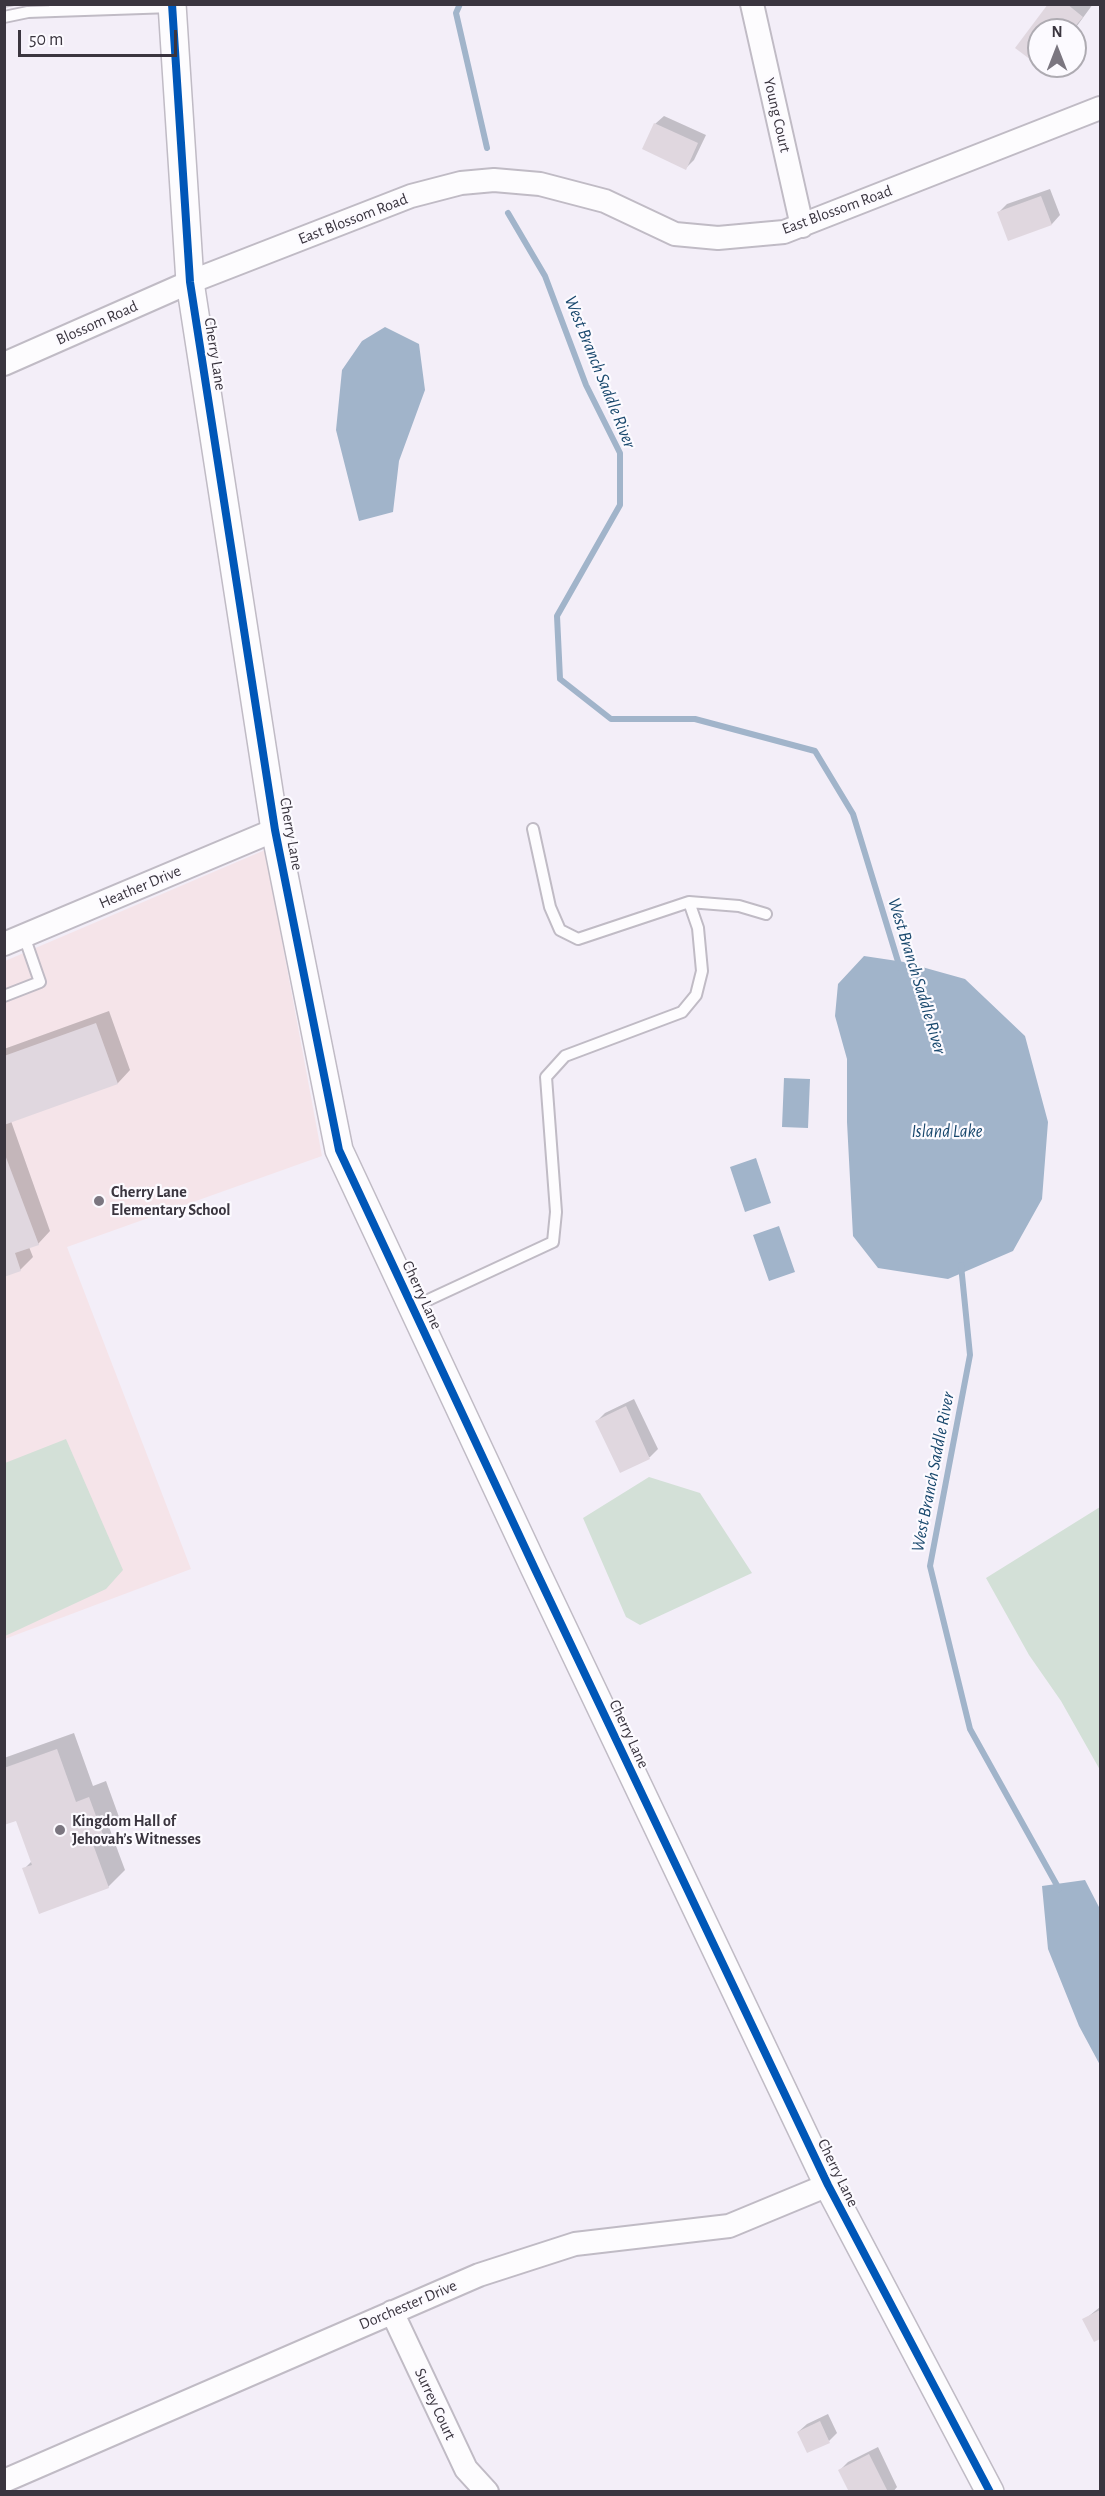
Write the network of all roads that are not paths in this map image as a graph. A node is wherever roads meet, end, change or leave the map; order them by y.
1 (752, 4) edge
2 (172, 6) edge
3 (54, 8) edge
4 (4, 17) edge
5 (1101, 108) edge
6 (802, 226) junction
7 (190, 282) junction
8 (4, 364) edge
9 (533, 829) dead end
10 (276, 830) junction
11 (689, 902) junction
12 (766, 914) dead end
13 (14, 940) edge
14 (4, 996) edge
15 (412, 1307) junction
16 (828, 2185) junction
17 (392, 2312) junction
18 (4, 2481) edge
19 (487, 2492) edge
20 (990, 2492) edge

1 - 6 street, Young Court
2 - 3 lane
2 - 7 street, Cherry Lane
3 - 4 lane
5 - 6 street, East Blossom Road
6 - 7 street, East Blossom Road
7 - 8 street, Blossom Road
7 - 10 street, Cherry Lane
9 - 11 lane
10 - 13 street, Heather Drive
10 - 15 street, Cherry Lane
11 - 12 lane
11 - 15 lane
13 - 14 lane
15 - 16 street, Cherry Lane
16 - 17 street, Dorchester Drive
16 - 20 street, Cherry Lane
17 - 18 street, Dorchester Drive
17 - 19 street, Surrey Court

